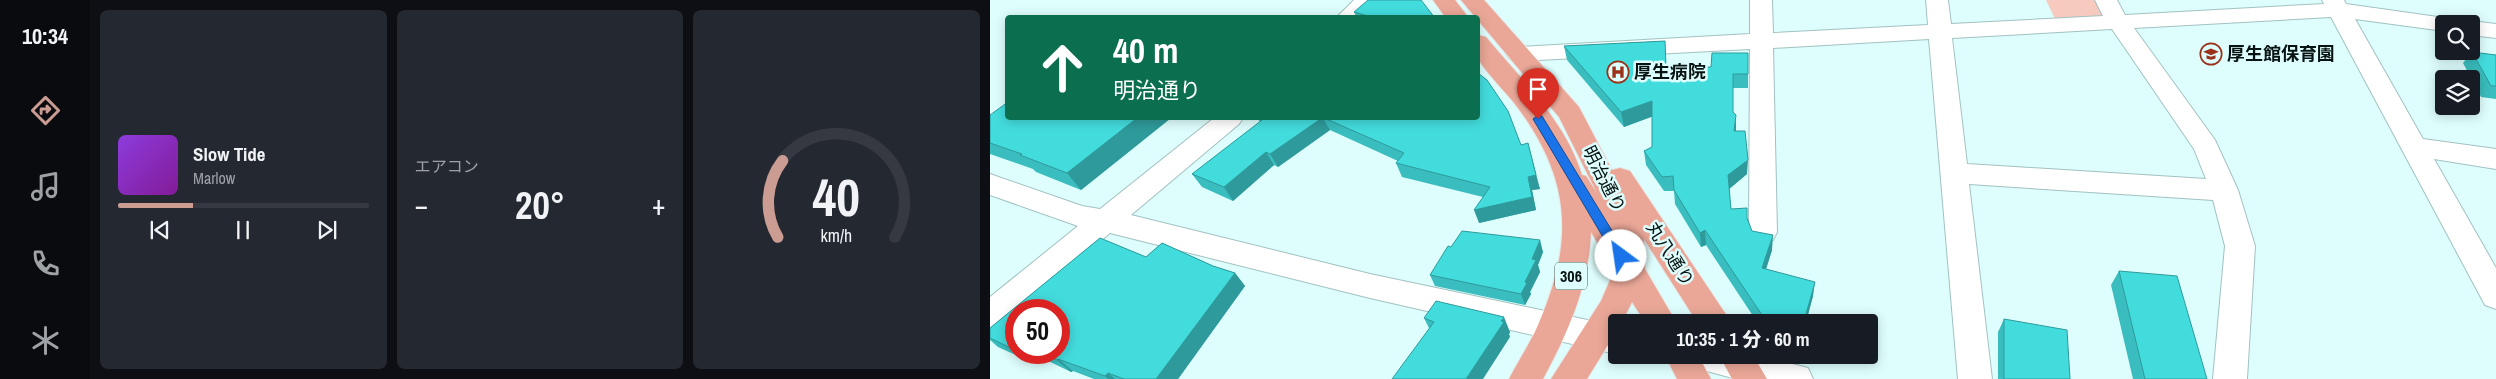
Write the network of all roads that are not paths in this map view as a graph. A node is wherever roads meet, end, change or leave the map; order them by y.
1 (1367, 0) edge
2 (1444, 0) edge
3 (1472, 0) edge
4 (1761, 0) edge
5 (1938, 0) edge
6 (2336, 5) edge
7 (2112, 11) edge
8 (1350, 15) edge
9 (1456, 15) edge
10 (2435, 22) edge
11 (2480, 29) edge
12 (2496, 31) edge
13 (1941, 32) junction
14 (1761, 41) junction
15 (1480, 45) edge
16 (1518, 54) junction
17 (1570, 113) junction
18 (1228, 120) edge
19 (2415, 147) junction
20 (2496, 159) edge
21 (1566, 165) junction
22 (1955, 173) junction
23 (990, 184) edge
24 (2224, 190) junction
25 (1105, 221) junction
26 (1763, 232) edge
27 (1630, 271) junction
28 (2496, 296) edge
29 (997, 301) edge
30 (1657, 314) edge
31 (1709, 314) edge
32 (1554, 328) junction
33 (1606, 338) edge
34 (1686, 364) edge
35 (1742, 367) edge
36 (1526, 379) edge
37 (1568, 379) edge
38 (1694, 379) edge
39 (1796, 379) edge
40 (1975, 379) edge
41 (2230, 379) edge

1 - 8 street
2 - 9 main road
3 - 16 main road, 明治通り
4 - 14 street
5 - 13 street
6 - 7 street
6 - 10 street
6 - 19 street
7 - 13 street
7 - 24 street
11 - 12 street
13 - 14 street
13 - 22 street
14 - 16 street
14 - 26 street
15 - 21 main road, 明治通り / 306
16 - 17 main road, 明治通り
17 - 27 main road, 明治通り
17 - 31 main road, 丸八通り
18 - 25 street
19 - 20 street
19 - 28 street
21 - 27 main road
21 - 32 main road, 明治通り / 306
22 - 24 street
22 - 40 street
23 - 25 street
24 - 41 street
25 - 29 street
25 - 32 street
27 - 30 main road
27 - 33 main road, 明治通り
32 - 33 street
32 - 36 main road, 明治通り / 306
33 - 37 main road, 明治通り
34 - 38 main road
35 - 39 street

